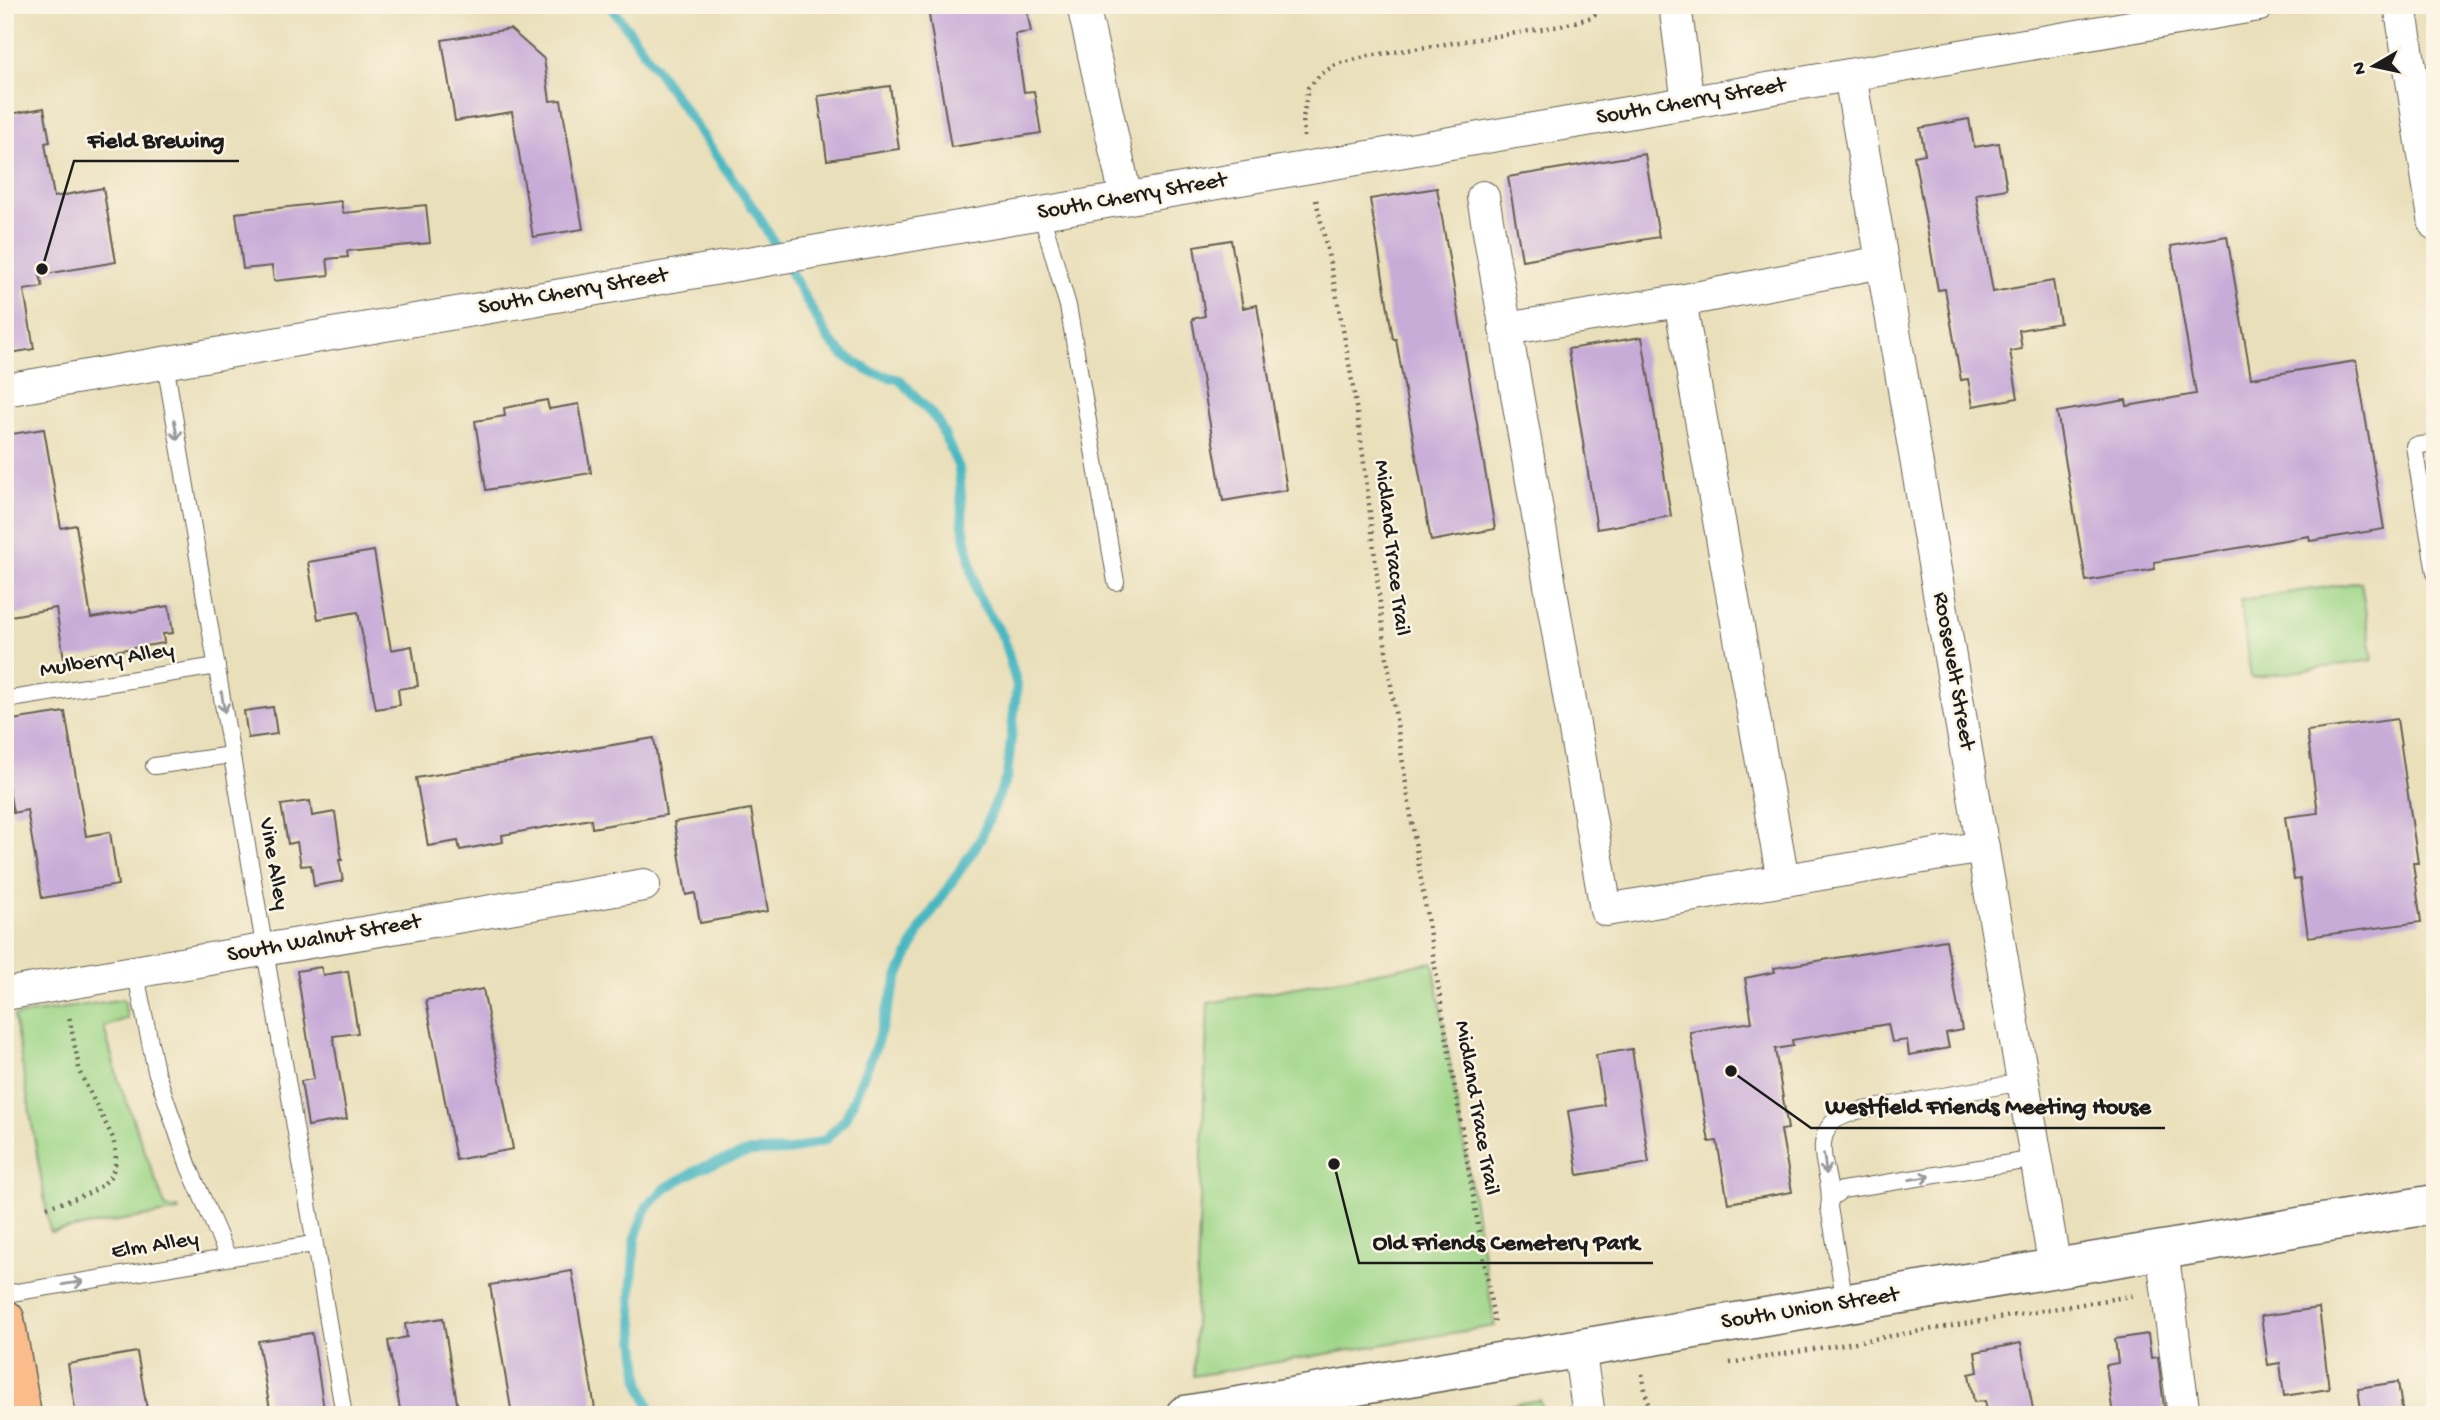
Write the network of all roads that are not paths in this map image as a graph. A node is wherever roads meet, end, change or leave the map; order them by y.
1 (1083, 5) edge
2 (1675, 5) edge
3 (2259, 5) edge
4 (2400, 5) edge
5 (1850, 75) junction
6 (1688, 103) junction
7 (1483, 197) dead end
8 (1126, 198) junction
9 (1041, 213) junction
10 (2435, 224) edge
11 (1882, 262) junction
12 (1679, 300) junction
13 (1505, 330) junction
14 (164, 363) junction
15 (5, 390) edge
16 (2435, 443) edge
17 (2435, 573) edge
18 (1116, 582) dead end
19 (217, 666) junction
20 (5, 700) edge
21 (231, 755) junction
22 (154, 766) dead end
23 (1983, 846) junction
24 (1783, 880) junction
25 (644, 885) dead end
26 (264, 948) junction
27 (135, 971) junction
28 (5, 994) edge
29 (2023, 1082) junction
30 (2036, 1159) junction
31 (1831, 1198) junction
32 (2435, 1204) edge
33 (313, 1244) junction
34 (2162, 1250) junction
35 (228, 1257) junction
36 (2055, 1268) junction
37 (5, 1294) edge
38 (1845, 1303) junction
39 (5, 1319) edge
40 (1578, 1348) junction
41 (22, 1415) edge
42 (344, 1415) edge
43 (1185, 1415) edge
44 (1589, 1415) edge
45 (2184, 1415) edge

1 - 8 street
2 - 6 street
3 - 5 street, South Cherry Street
4 - 10 street
5 - 6 street, South Cherry Street
5 - 11 street, Roosevelt Street
6 - 8 street, South Cherry Street
7 - 13 street
8 - 9 street, South Cherry Street
9 - 14 street, South Cherry Street
9 - 18 lane
11 - 12 street
11 - 23 street, Roosevelt Street
12 - 13 street
12 - 24 street
13 - 24 street
14 - 15 street, South Cherry Street
14 -> 19 lane, Vine Alley
16 - 17 lane
19 - 20 lane, Mulberry Alley
19 -> 21 lane, Vine Alley
21 - 22 lane
21 - 26 lane, Vine Alley
23 - 24 street
23 - 29 street, Roosevelt Street
25 - 26 street, South Walnut Street
26 - 27 street, South Walnut Street
26 - 33 lane, Vine Alley
27 - 28 street, South Walnut Street
27 - 35 lane
29 - 30 street, Roosevelt Street
29 -> 31 lane
31 -> 30 lane
30 - 36 street, Roosevelt Street
31 - 38 lane
32 - 34 street, South Union Street
33 - 35 lane, Elm Alley
33 - 42 lane, Vine Alley
34 - 36 street, South Union Street
34 - 45 street
37 -> 35 lane, Elm Alley
36 - 38 street, South Union Street
38 - 40 street, South Union Street
39 - 41 main road
40 - 43 street, South Union Street
40 - 44 street

